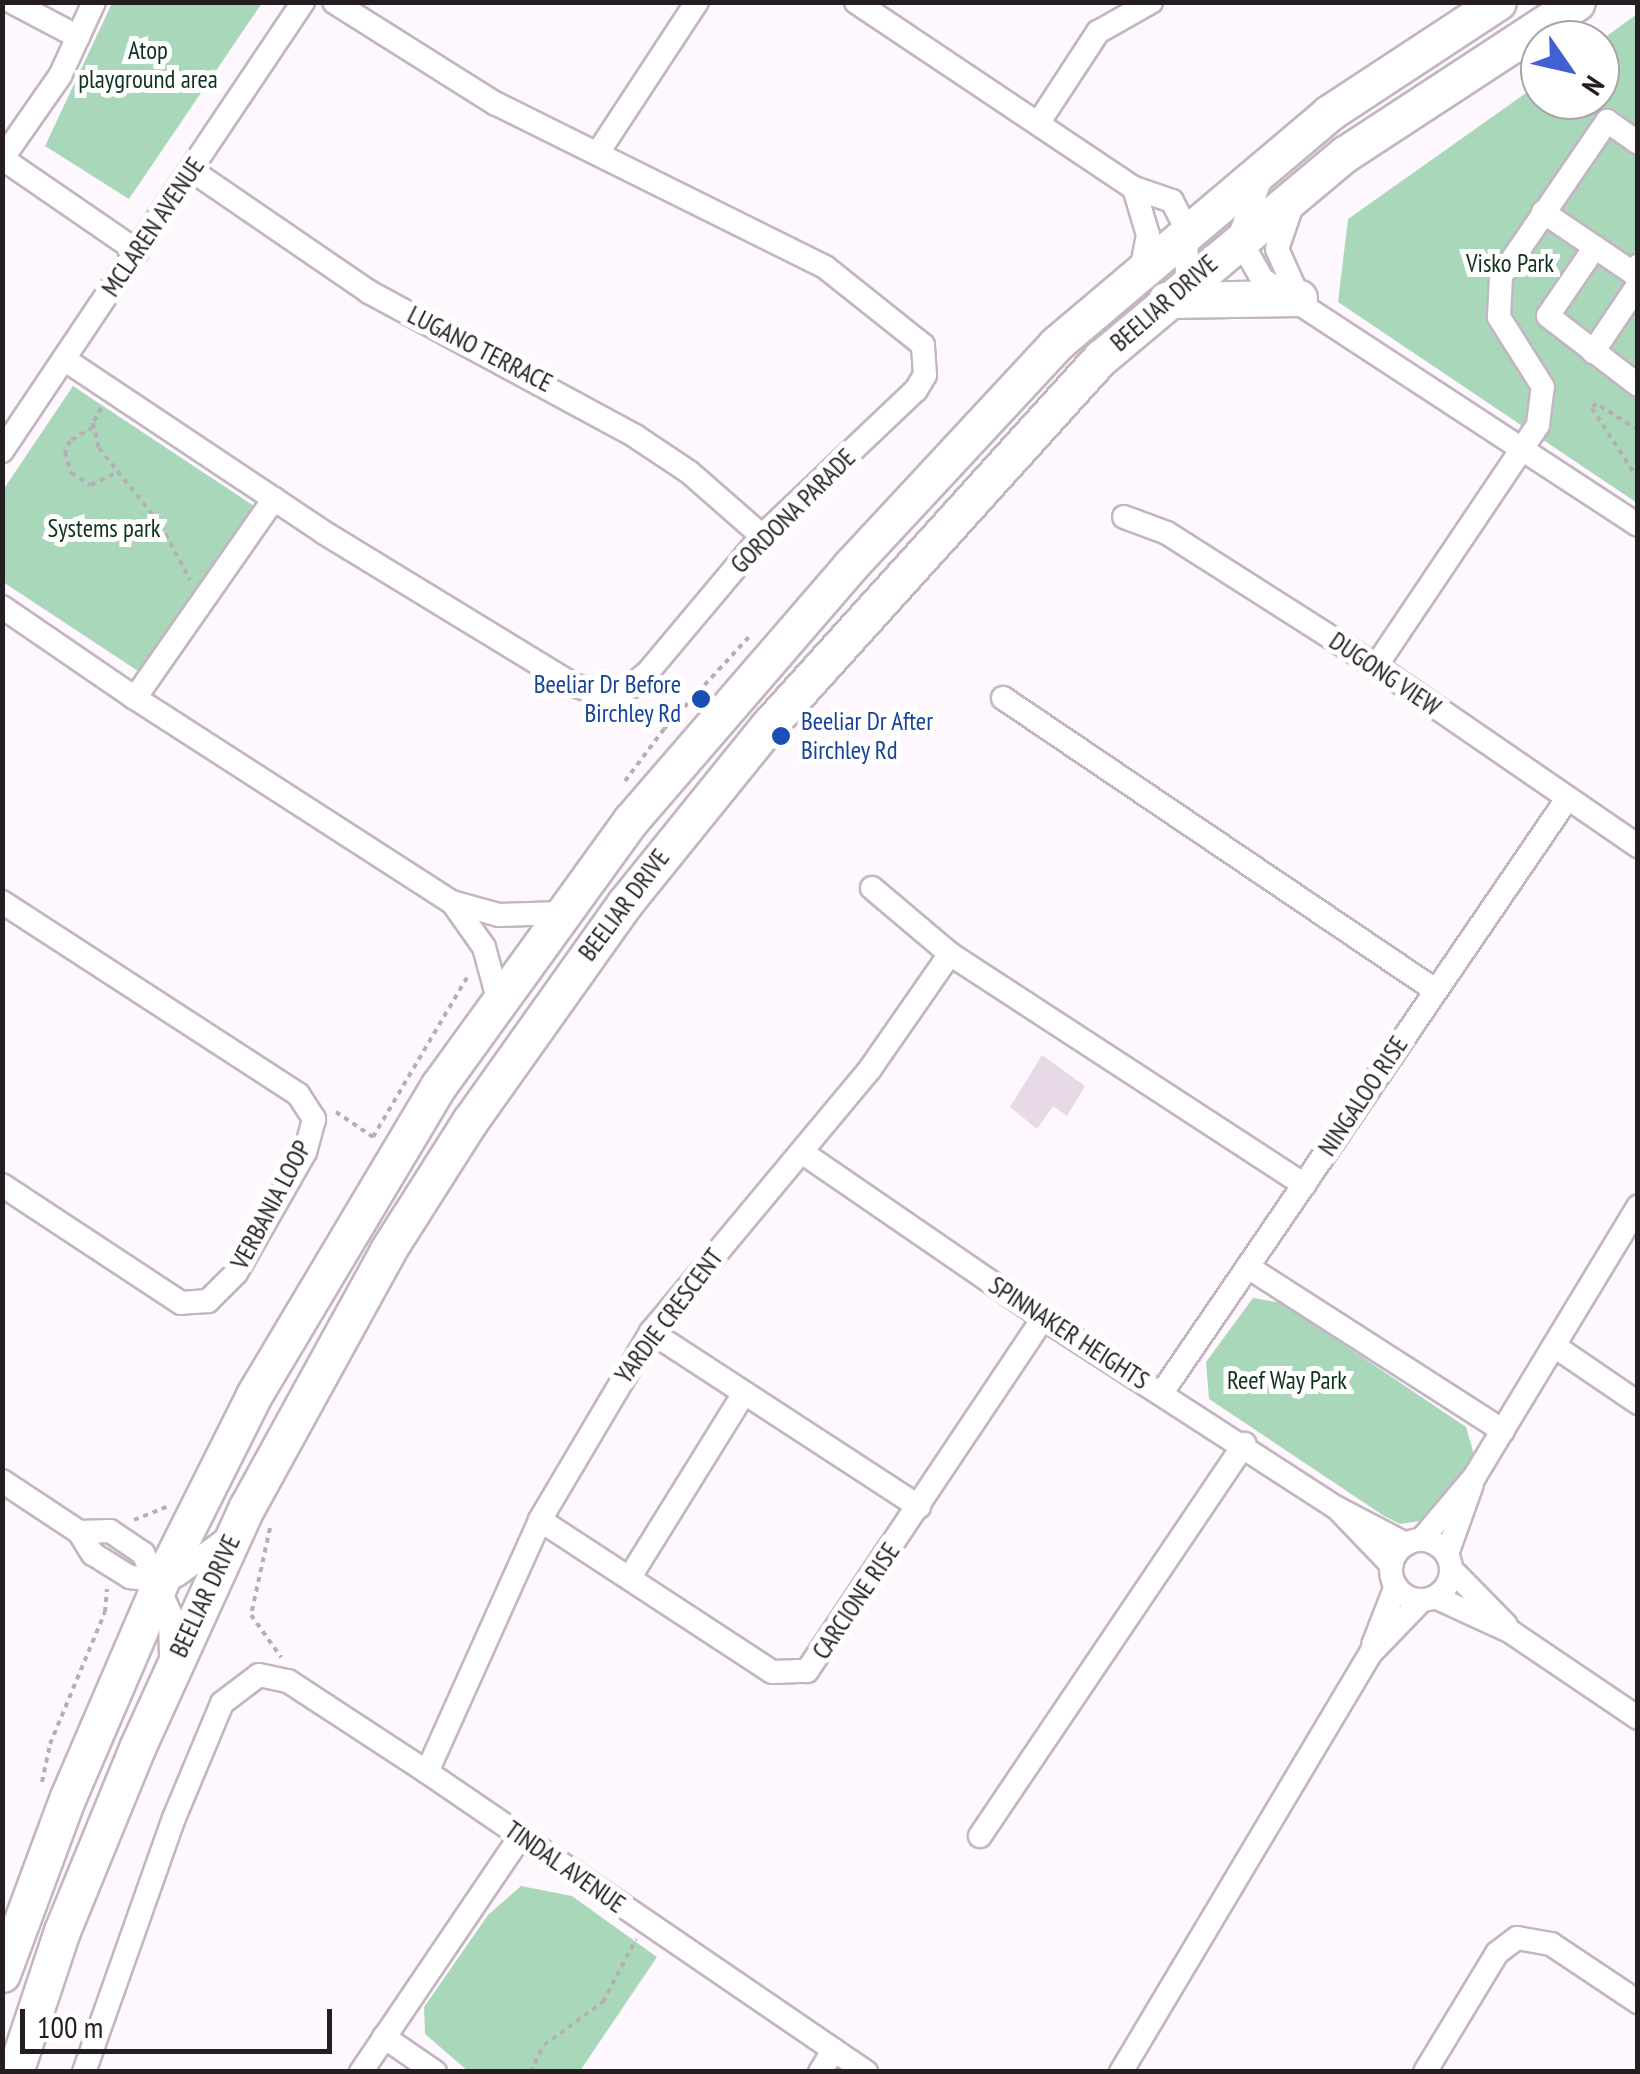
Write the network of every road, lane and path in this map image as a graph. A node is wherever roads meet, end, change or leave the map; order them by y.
1 (12, 2) edge
2 (94, 2) edge
3 (304, 2) edge
4 (334, 2) edge
5 (697, 2) edge
6 (856, 2) edge
7 (1151, 2) edge
8 (1498, 2) edge
9 (1558, 5) edge
10 (78, 38) junction
11 (1354, 96) junction
12 (1038, 122) junction
13 (1638, 143) edge
14 (599, 152) junction
15 (3, 159) edge
16 (1270, 159) junction
17 (191, 170) junction
18 (1134, 188) junction
19 (1298, 189) junction
20 (1543, 212) junction
21 (1186, 229) junction
22 (1240, 238) junction
23 (1595, 247) junction
24 (137, 251) junction
25 (1142, 265) junction
26 (1636, 275) edge
27 (1177, 291) junction
28 (1299, 298) junction
29 (1593, 352) junction
30 (1102, 357) junction
31 (64, 359) junction
32 (1638, 384) edge
33 (113, 392) junction
34 (93, 427) junction
35 (1638, 430) edge
36 (1523, 446) junction
37 (2, 451) edge
38 (120, 470) junction
39 (1638, 479) edge
40 (924, 486) junction
41 (274, 500) junction
42 (1124, 517) dead end
43 (1638, 525) edge
44 (762, 536) junction
45 (191, 587) dead end
46 (2, 607) edge
47 (1376, 666) junction
48 (135, 698) junction
49 (1003, 698) dead end
50 (1567, 800) junction
51 (1638, 846) edge
52 (872, 888) dead end
53 (2, 902) edge
54 (452, 902) junction
55 (562, 913) junction
56 (950, 954) junction
57 (1434, 990) junction
58 (498, 999) junction
59 (804, 1153) junction
60 (2, 1185) edge
61 (1304, 1185) junction
62 (1638, 1207) edge
63 (1248, 1267) junction
64 (1043, 1318) junction
65 (651, 1332) junction
66 (1556, 1346) junction
67 (744, 1393) junction
68 (1161, 1394) junction
69 (1638, 1403) edge
70 (1502, 1430) junction
71 (1244, 1444) junction
72 (1475, 1476) junction
73 (2, 1481) edge
74 (919, 1506) junction
75 (1337, 1508) junction
76 (272, 1520) dead end
77 (540, 1520) junction
78 (234, 1532) junction
79 (1413, 1542) junction
80 (1449, 1562) junction
81 (1394, 1575) junction
82 (630, 1577) junction
83 (161, 1581) junction
84 (106, 1590) dead end
85 (1428, 1599) junction
86 (1511, 1632) junction
87 (1371, 1653) junction
88 (294, 1663) dead end
89 (170, 1672) junction
90 (1638, 1718) edge
91 (428, 1772) junction
92 (40, 1796) dead end
93 (521, 1836) junction
94 (980, 1836) dead end
95 (645, 1923) junction
96 (2, 1974) edge
97 (1638, 2002) edge
98 (384, 2037) junction
99 (834, 2050) junction
100 (15, 2072) edge
101 (84, 2072) edge
102 (361, 2072) edge
103 (435, 2072) edge
104 (530, 2072) edge
105 (820, 2072) edge
106 (866, 2072) edge
107 (1121, 2072) edge
108 (1425, 2072) edge

1 - 10 street
2 - 10 street
3 - 17 street, MCLAREN AVENUE
4 - 14 street, GORDONA PARADE
5 - 14 street
6 - 12 street
7 - 12 street
8 - 11 highway, BEELIAR DRIVE
9 - 11 highway
9 - 19 highway, BEELIAR DRIVE
10 - 15 street
11 - 16 highway, BEELIAR DRIVE
12 - 18 street
13 - 20 street
14 - 44 street, GORDONA PARADE
15 - 24 street
16 - 21 highway, BEELIAR DRIVE
16 - 22 street
17 - 24 street, MCLAREN AVENUE
17 - 44 street, LUGANO TERRACE
18 - 21 street
18 - 25 street
19 - 22 highway, BEELIAR DRIVE
19 - 28 street
20 - 23 street
20 - 36 street
21 - 25 highway, BEELIAR DRIVE
21 - 27 street
22 - 27 highway, BEELIAR DRIVE
22 - 28 street
23 - 26 street
23 - 29 street
24 - 31 street, MCLAREN AVENUE
25 - 40 highway, BEELIAR DRIVE
26 - 29 street
27 - 28 highway
27 - 30 highway, BEELIAR DRIVE
28 - 36 street
29 - 32 street
30 - 40 highway
30 - 78 highway, BEELIAR DRIVE
31 - 33 street, GORDONA PARADE
31 - 37 street, MCLAREN AVENUE
33 - 34 path
33 - 41 street, GORDONA PARADE
34 - 38 path
34 - 38 path
35 - 39 path
36 - 43 street
36 - 47 street
38 - 45 path
40 - 55 highway, BEELIAR DRIVE
41 - 44 street, GORDONA PARADE
41 - 48 street
42 - 47 street, DUGONG VIEW
46 - 48 street
47 - 50 street, DUGONG VIEW
48 - 54 street
49 - 57 street
50 - 51 street, DUGONG VIEW
50 - 57 street, NINGALOO RISE
52 - 56 street
53 - 60 street, VERBANIA LOOP
54 - 55 street
54 - 58 street
55 - 58 highway, BEELIAR DRIVE
56 - 59 street, YARDIE CRESCENT
56 - 61 street
57 - 61 street, NINGALOO RISE
58 - 83 highway, BEELIAR DRIVE
59 - 64 street, SPINNAKER HEIGHTS
59 - 65 street, YARDIE CRESCENT
61 - 63 street, NINGALOO RISE
62 - 66 street
63 - 68 street, NINGALOO RISE
63 - 70 street
64 - 68 street, SPINNAKER HEIGHTS
64 - 74 street, CARCIONE RISE
65 - 67 street
65 - 77 street, YARDIE CRESCENT
66 - 69 street
66 - 70 street
67 - 74 street
67 - 82 street
68 - 71 street, SPINNAKER HEIGHTS
70 - 72 street
71 - 75 street, SPINNAKER HEIGHTS
71 - 94 street
72 - 79 street
72 - 80 street
73 - 83 street
74 - 82 street, CARCIONE RISE
75 - 79 street, SPINNAKER HEIGHTS
75 - 81 street, SPINNAKER HEIGHTS
76 - 88 path
77 - 82 street, CARCIONE RISE
77 - 91 street, YARDIE CRESCENT
78 - 83 street
78 - 89 highway, BEELIAR DRIVE
79 - 80 street, SPINNAKER HEIGHTS
79 - 81 street
80 - 85 street
80 - 86 street
81 - 85 street, SPINNAKER HEIGHTS
81 - 87 street
83 - 89 street
83 - 96 highway, BEELIAR DRIVE
84 - 92 path
85 - 86 street
85 - 87 street
86 - 90 street
87 - 107 street
89 - 100 highway, BEELIAR DRIVE
91 - 93 street, TINDAL AVENUE
91 - 101 street, TINDAL AVENUE
93 - 95 street, TINDAL AVENUE
93 - 98 street
95 - 99 street, TINDAL AVENUE
95 - 104 path
97 - 108 street
98 - 102 street
98 - 103 street
99 - 105 street
99 - 106 street, TINDAL AVENUE

